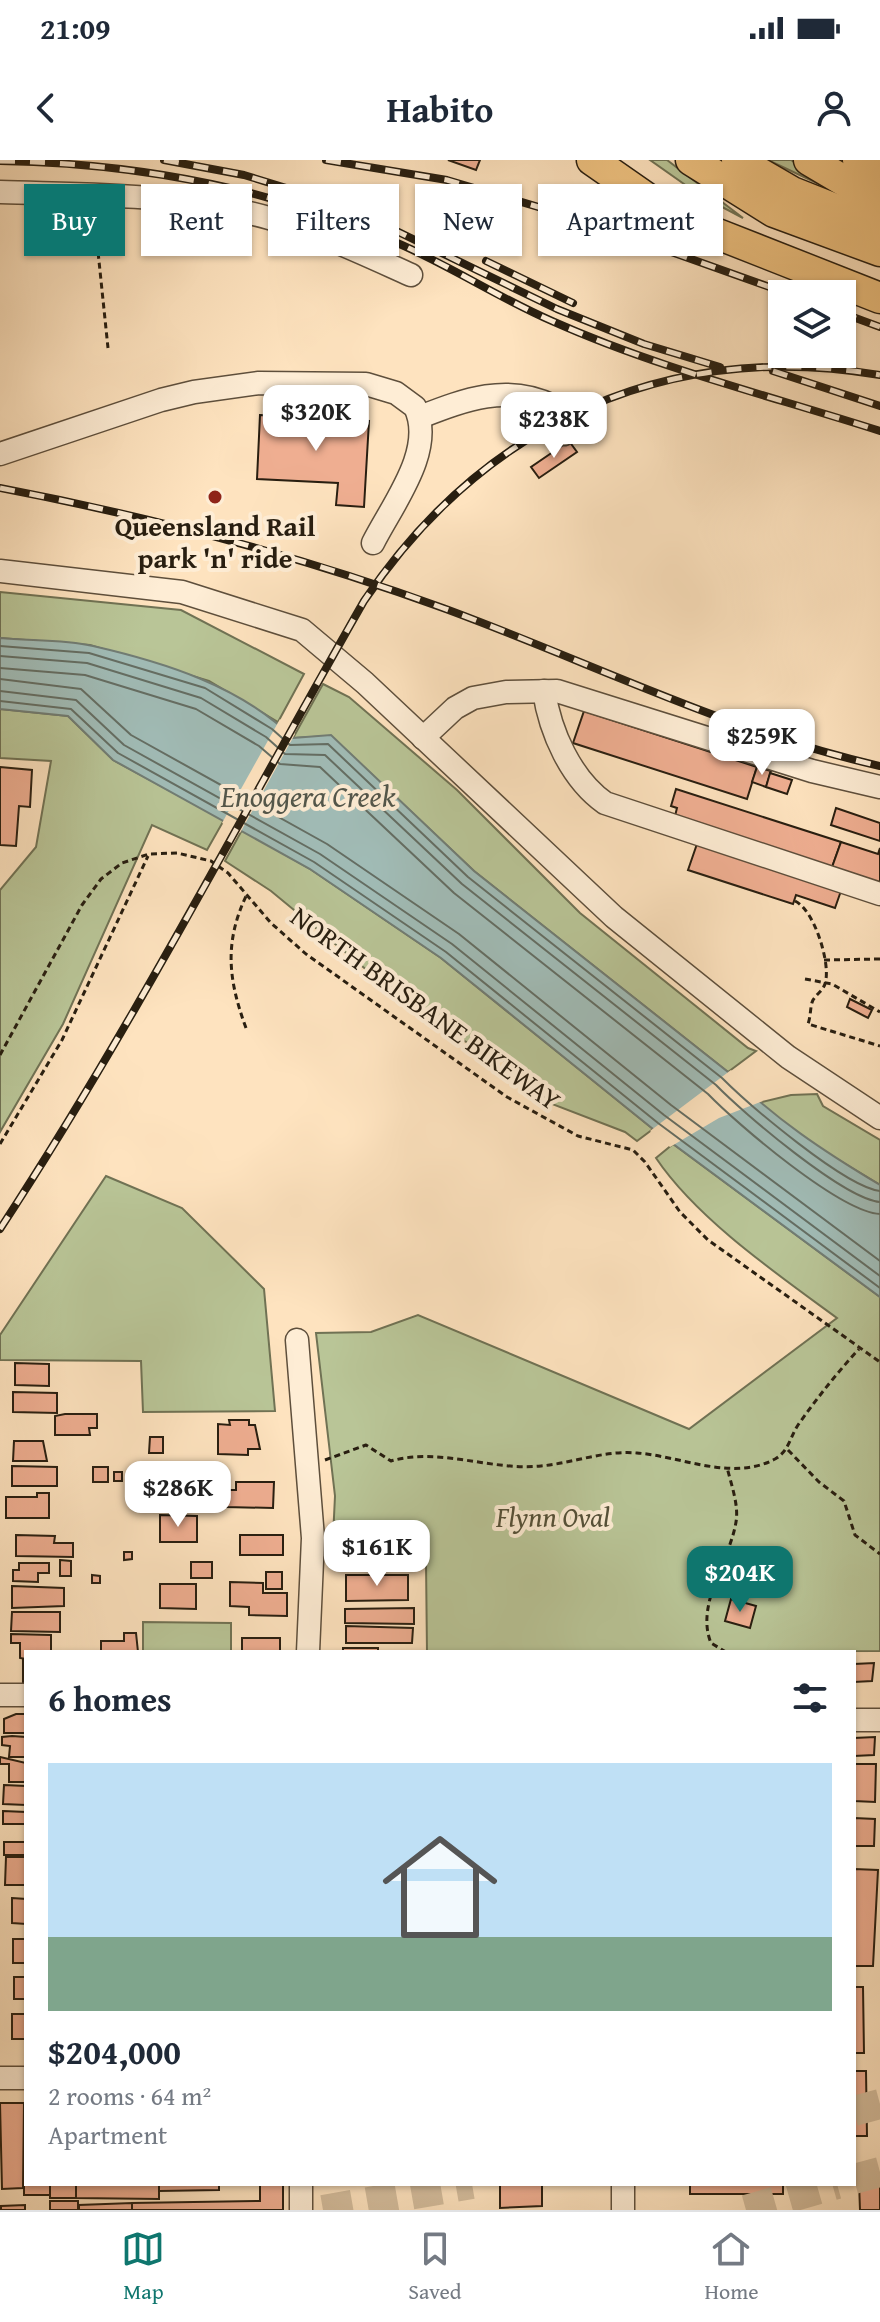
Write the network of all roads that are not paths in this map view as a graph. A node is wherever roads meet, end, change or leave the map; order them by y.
1 (592, 160) edge
2 (624, 160) edge
3 (691, 160) edge
4 (737, 160) edge
5 (809, 160) edge
6 (858, 160) edge
7 (880, 173) edge
8 (0, 192) edge
9 (880, 202) edge
10 (880, 227) edge
11 (880, 251) edge
12 (411, 275) dead end
13 (880, 275) edge
14 (880, 298) edge
15 (420, 417) junction
16 (564, 434) dead end
17 (0, 454) edge
18 (373, 543) dead end
19 (0, 571) edge
20 (544, 691) junction
21 (423, 738) junction
22 (880, 787) edge
23 (880, 894) edge
24 (880, 1118) edge
25 (297, 1340) dead end
26 (308, 1650) edge
27 (0, 1695) edge
28 (24, 1695) edge
29 (856, 1720) edge
30 (880, 1720) edge
31 (0, 2078) edge
32 (24, 2078) edge
33 (301, 2186) edge
34 (623, 2186) edge
35 (301, 2210) edge
36 (623, 2210) edge

1 - 14 highway
2 - 13 highway
3 - 11 highway
4 - 10 highway
5 - 9 highway
6 - 7 highway
8 - 12 street
15 - 16 street
15 - 17 street
15 - 18 street
19 - 21 street
20 - 21 street
20 - 22 street
20 - 23 street
21 - 24 street
25 - 26 street
27 - 28 street
29 - 30 street
31 - 32 street
33 - 35 street
34 - 36 street

